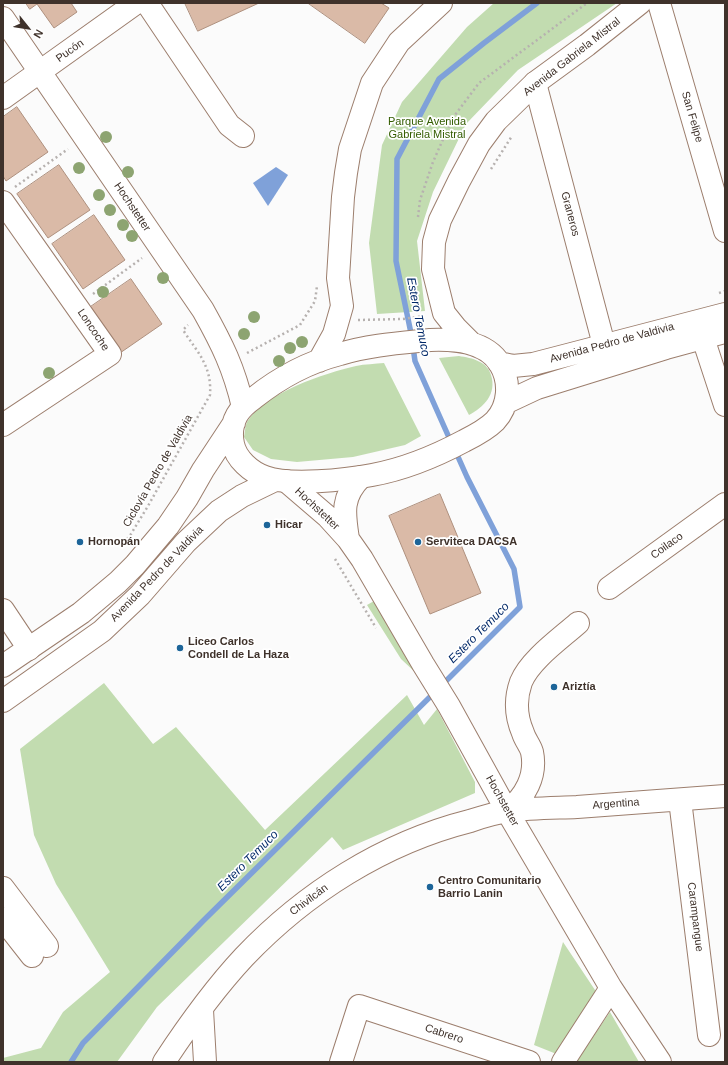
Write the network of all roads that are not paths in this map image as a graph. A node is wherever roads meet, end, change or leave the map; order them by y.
1 (136, 3) edge
2 (147, 3) edge
3 (640, 3) edge
4 (658, 3) edge
5 (437, 4) edge
6 (3, 18) edge
7 (40, 72) junction
8 (535, 83) junction
9 (3, 98) edge
10 (243, 136) dead end
11 (6, 196) edge
12 (725, 231) edge
13 (725, 314) edge
14 (725, 332) edge
15 (703, 338) junction
16 (472, 344) junction
17 (604, 346) junction
18 (319, 361) junction
19 (499, 363) junction
20 (505, 403) junction
21 (725, 405) edge
22 (238, 415) junction
23 (3, 426) edge
24 (361, 477) junction
25 (281, 480) junction
26 (725, 504) edge
27 (348, 539) junction
28 (609, 588) dead end
29 (3, 610) edge
30 (578, 623) dead end
31 (29, 649) junction
32 (3, 666) edge
33 (3, 702) edge
34 (725, 796) edge
35 (680, 800) junction
36 (507, 811) junction
37 (3, 888) edge
38 (3, 918) edge
39 (612, 988) junction
40 (202, 1010) junction
41 (709, 1034) dead end
42 (164, 1062) edge
43 (206, 1062) edge
44 (342, 1062) edge
45 (529, 1062) edge
46 (564, 1062) edge
47 (660, 1062) edge

1 - 7 street, Pucón
2 - 10 street
3 - 8 street, Avenida Gabriela Mistral
4 - 12 street, San Felipe
5 - 18 street
6 - 7 street, Hochstetter
7 - 9 street, Pucón
7 - 22 street, Hochstetter
8 - 16 street, Avenida Gabriela Mistral
8 - 17 street, Graneros
11 - 23 street, Loncoche
13 - 17 street, Avenida Pedro de Valdivia
14 - 15 street, Avenida Pedro de Valdivia
15 - 20 street, Avenida Pedro de Valdivia
15 - 21 street
16 - 18 street, Avenida Pedro de Valdivia
16 - 19 street, Avenida Pedro de Valdivia
17 - 19 street, Avenida Pedro de Valdivia
18 - 22 street, Avenida Pedro de Valdivia
19 - 20 street, Avenida Pedro de Valdivia
20 - 24 street, Avenida Pedro de Valdivia
22 - 25 street, Avenida Pedro de Valdivia
22 - 31 street, Avenida Pedro de Valdivia
24 - 25 street, Avenida Pedro de Valdivia
24 - 27 street, Hochstetter
25 - 27 street, Hochstetter
25 - 33 street, Avenida Pedro de Valdivia
26 - 28 street, Coilaco
27 - 36 street, Hochstetter
29 - 31 street
30 - 36 street
31 - 32 street, Avenida Pedro de Valdivia
34 - 35 street, Argentina
35 - 36 street, Argentina
35 - 41 street, Carampangue
36 - 39 street, Hochstetter
36 - 40 street, Chivilcán
37 - 38 street
39 - 46 street
39 - 47 street, Hochstetter
40 - 42 street, Chivilcán
40 - 43 street
44 - 45 street, Cabrero

